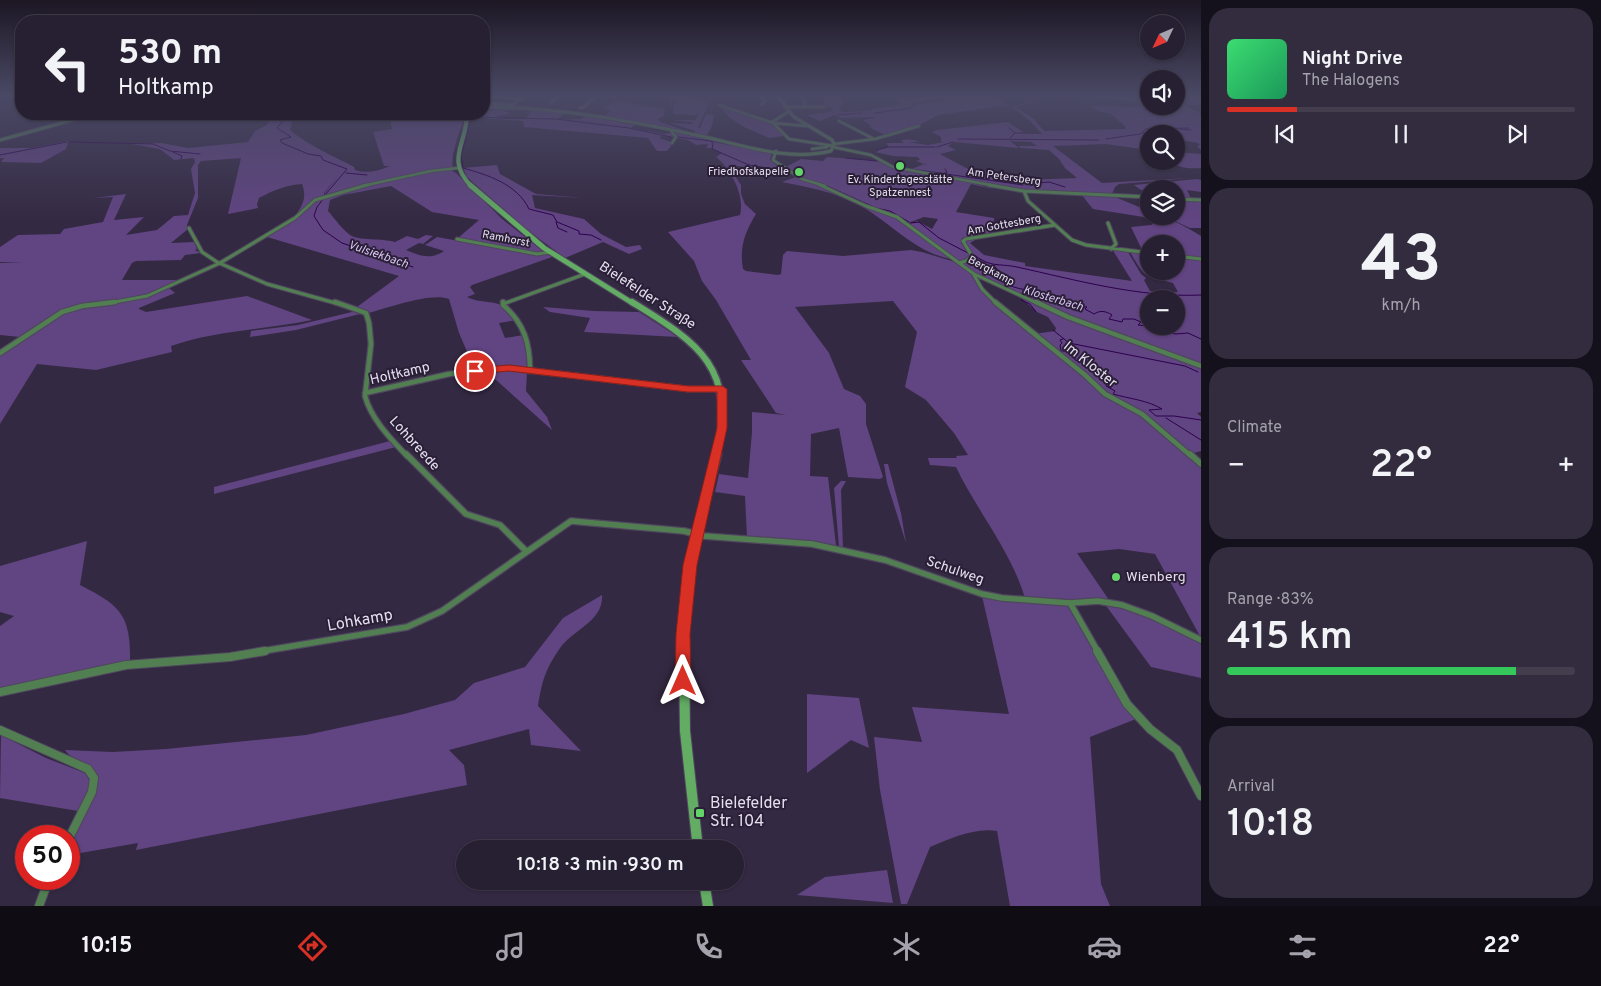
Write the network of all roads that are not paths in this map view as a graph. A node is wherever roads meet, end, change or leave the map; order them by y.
1 (13, 136) edge
2 (462, 136) edge
3 (675, 136) edge
4 (699, 136) edge
5 (786, 136) edge
6 (828, 136) edge
7 (869, 136) edge
8 (883, 136) edge
9 (874, 139) junction
10 (0, 140) edge
11 (672, 143) dead end
12 (833, 146) junction
13 (812, 149) dead end
14 (776, 151) junction
15 (458, 168) junction
16 (1024, 190) junction
17 (1140, 196) edge
18 (1185, 199) edge
19 (1201, 200) edge
20 (1108, 223) dead end
21 (1055, 225) junction
22 (189, 228) dead end
23 (457, 239) dead end
24 (1111, 249) junction
25 (551, 252) junction
26 (1140, 252) edge
27 (1185, 257) edge
28 (1201, 259) edge
29 (959, 263) junction
30 (220, 264) junction
31 (585, 274) junction
32 (974, 274) junction
33 (0, 353) edge
34 (1201, 366) edge
35 (530, 371) junction
36 (722, 389) junction
37 (365, 393) junction
38 (1201, 464) edge
39 (696, 534) junction
40 (526, 551) junction
41 (1070, 603) junction
42 (1201, 640) edge
43 (0, 692) edge
44 (0, 730) edge
45 (1201, 796) edge
46 (76, 825) edge
47 (697, 840) edge
48 (45, 890) edge
49 (705, 890) edge
50 (39, 906) edge
51 (708, 906) edge

1 - 10 street
2 - 15 main road
3 - 11 street
4 - 14 street
5 - 12 street
6 - 12 street
7 - 9 street
8 - 9 street
9 - 12 street
12 - 13 street
12 - 14 street
12 - 16 street, Am Petersberg
14 - 29 street, Bergkamp
15 - 25 main road, Bielefelder Straße
15 - 30 street
16 - 17 street, Am Petersberg
16 - 21 street, Am Gottesberg
18 - 19 street
20 - 24 street
21 - 24 street, Am Gottesberg
21 - 29 street, Am Gottesberg
22 - 30 street
23 - 25 street, Ramhorst
24 - 26 street, Am Gottesberg
25 - 31 main road, Bielefelder Straße
27 - 28 street
29 - 32 street, Bergkamp
30 - 33 street
30 - 37 street
31 - 35 street
31 - 36 main road, Bielefelder Straße
32 - 34 street, Bergkamp
32 - 38 street, Im Kloster
35 - 36 street, Holtkamp
35 - 37 street, Holtkamp
36 - 39 main road, Bielefelder Straße
37 - 40 street, Lohbreede
39 - 40 street, Lohkamp
39 - 41 street, Schulweg
39 - 47 main road, Bielefelder Straße
40 - 43 street, Lohkamp
41 - 42 street, Schulweg
41 - 45 street
44 - 46 street
48 - 50 street
49 - 51 main road

